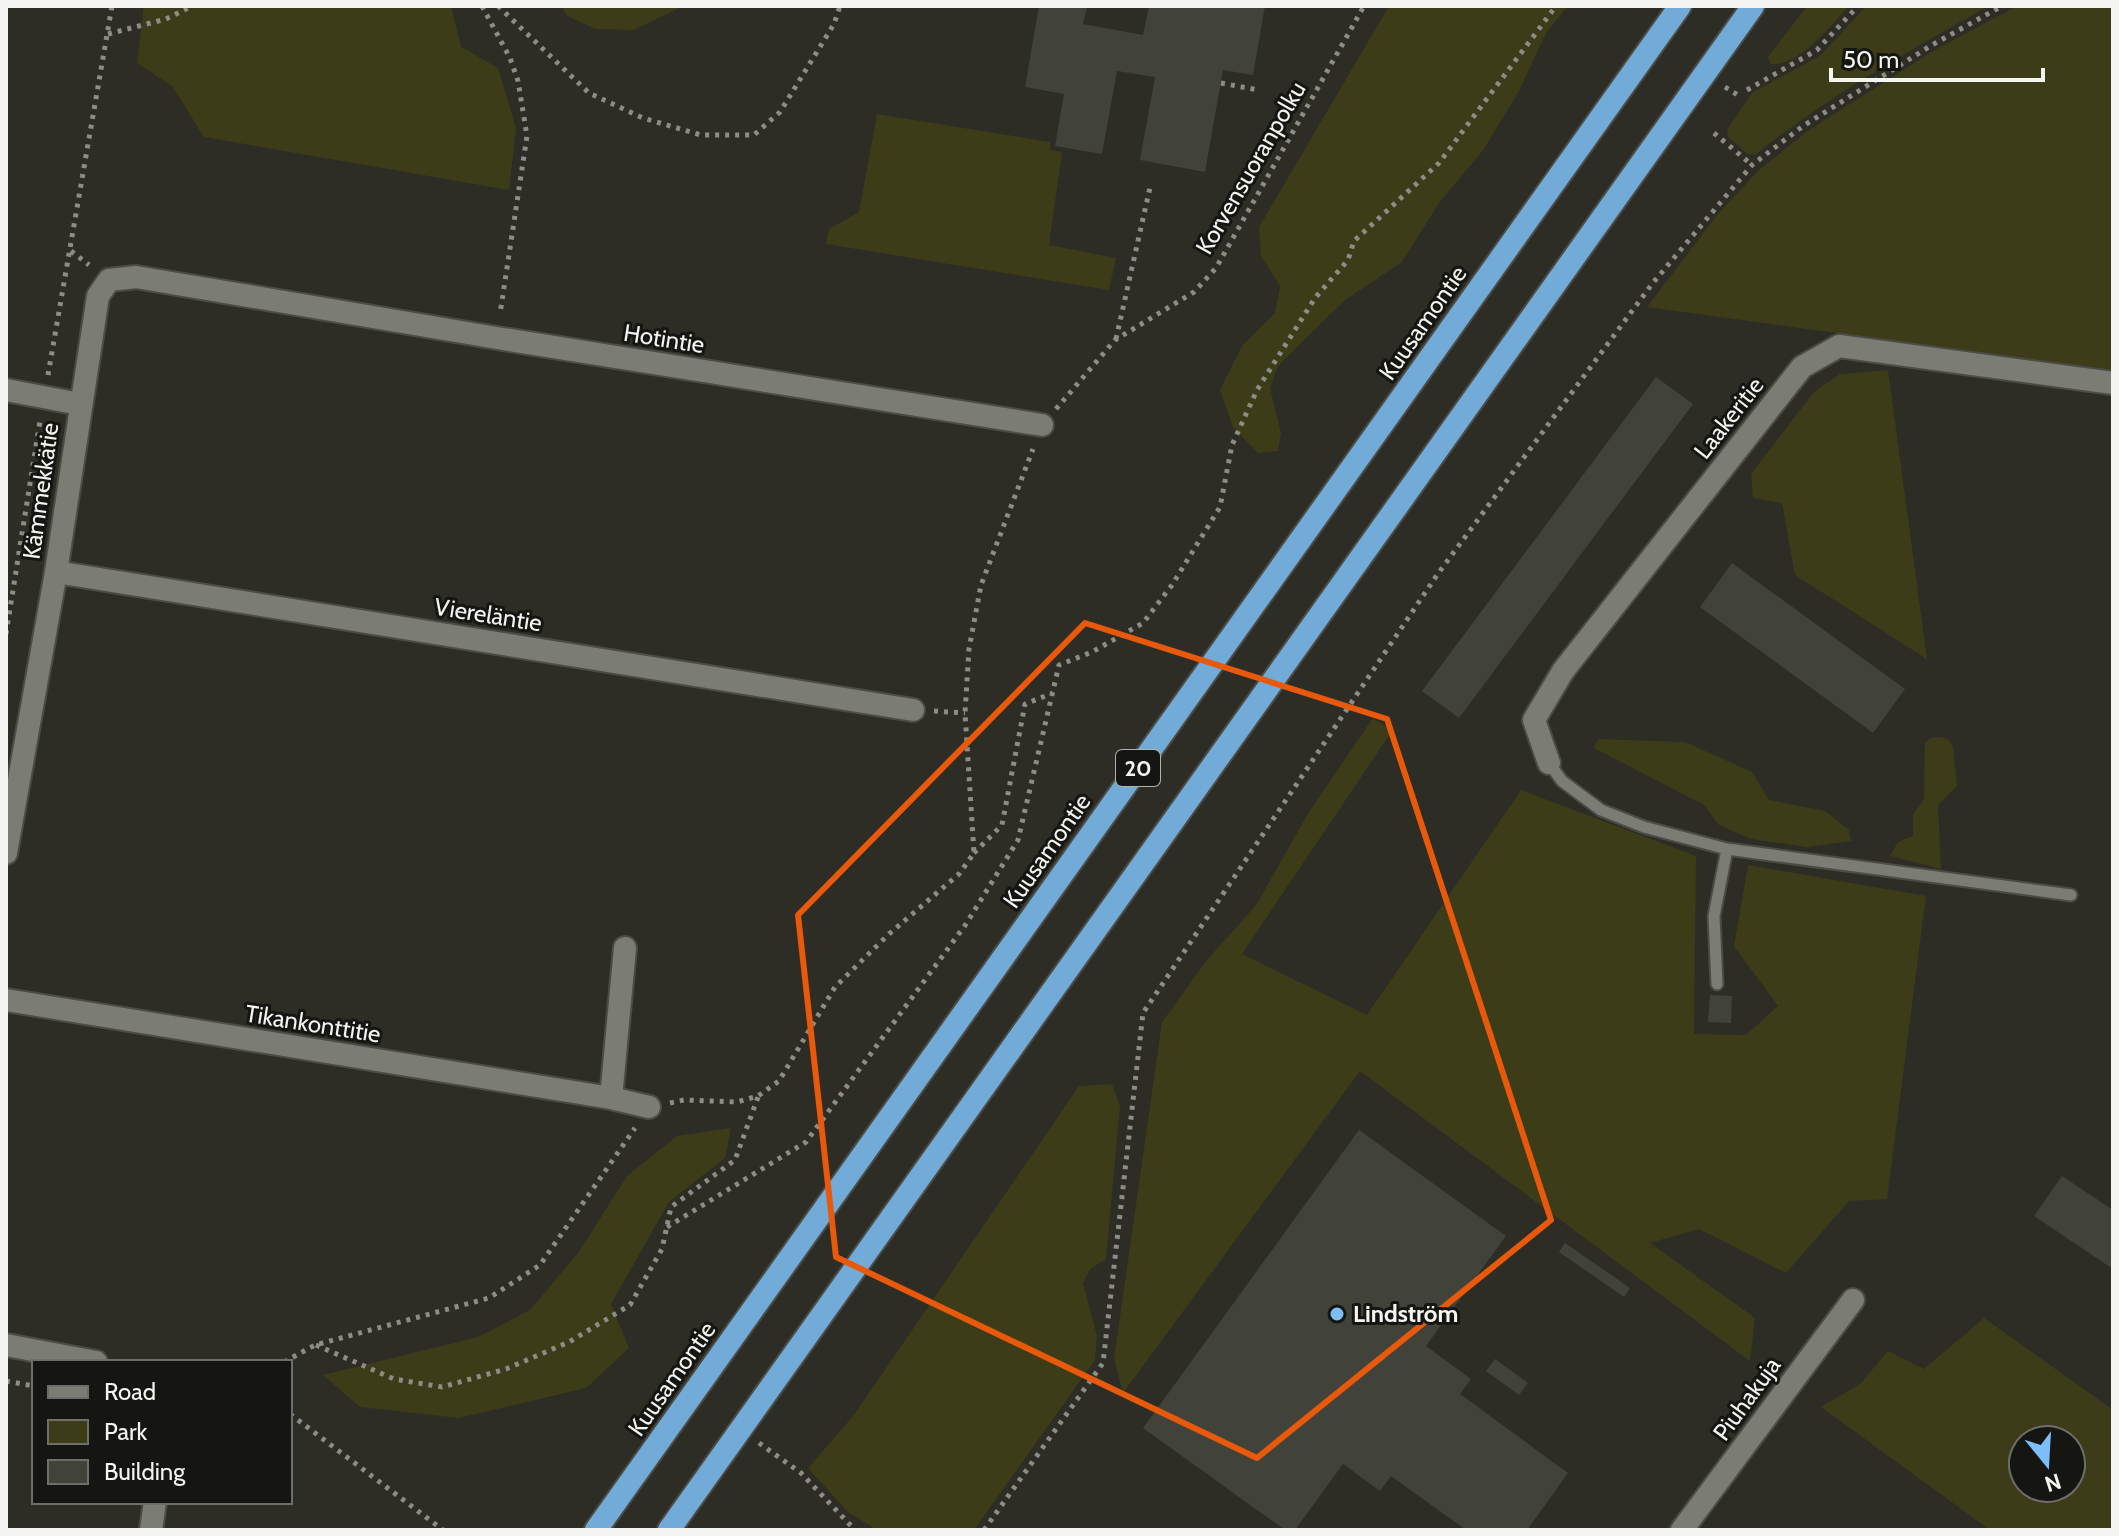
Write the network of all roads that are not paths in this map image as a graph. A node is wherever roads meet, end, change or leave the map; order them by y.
1 (1680, 6) edge
2 (1753, 6) edge
3 (109, 280) joint
4 (2113, 383) edge
5 (6, 390) edge
6 (80, 404) junction
7 (1042, 425) road end
8 (56, 572) junction
9 (913, 710) dead end
10 (1549, 763) joint
11 (1727, 849) junction
12 (6, 853) edge
13 (2071, 895) dead end
14 (625, 948) dead end
15 (1717, 984) dead end
16 (6, 1000) edge
17 (611, 1098) junction
18 (649, 1107) road end
19 (1853, 1300) dead end
20 (6, 1345) edge
21 (85, 1360) edge
22 (155, 1504) edge
23 (151, 1530) edge
24 (596, 1530) edge
25 (669, 1530) edge
26 (1682, 1530) edge

1 - 24 highway, Kuusamontie / 20
2 - 25 highway, 20
3 - 6 street, Kämmekkätie
3 - 7 street, Hotintie
4 - 10 street, Laakeritie
5 - 6 street
6 - 8 street, Kämmekkätie
8 - 9 street, Viereläntie
8 - 12 street, Kämmekkätie
10 - 11 lane
11 - 13 lane
11 - 15 lane
14 - 17 street
16 - 17 street, Tikankonttitie
17 - 18 street, Tikankonttitie
19 - 26 street, Piuhakuja
20 - 21 street
22 - 23 street

